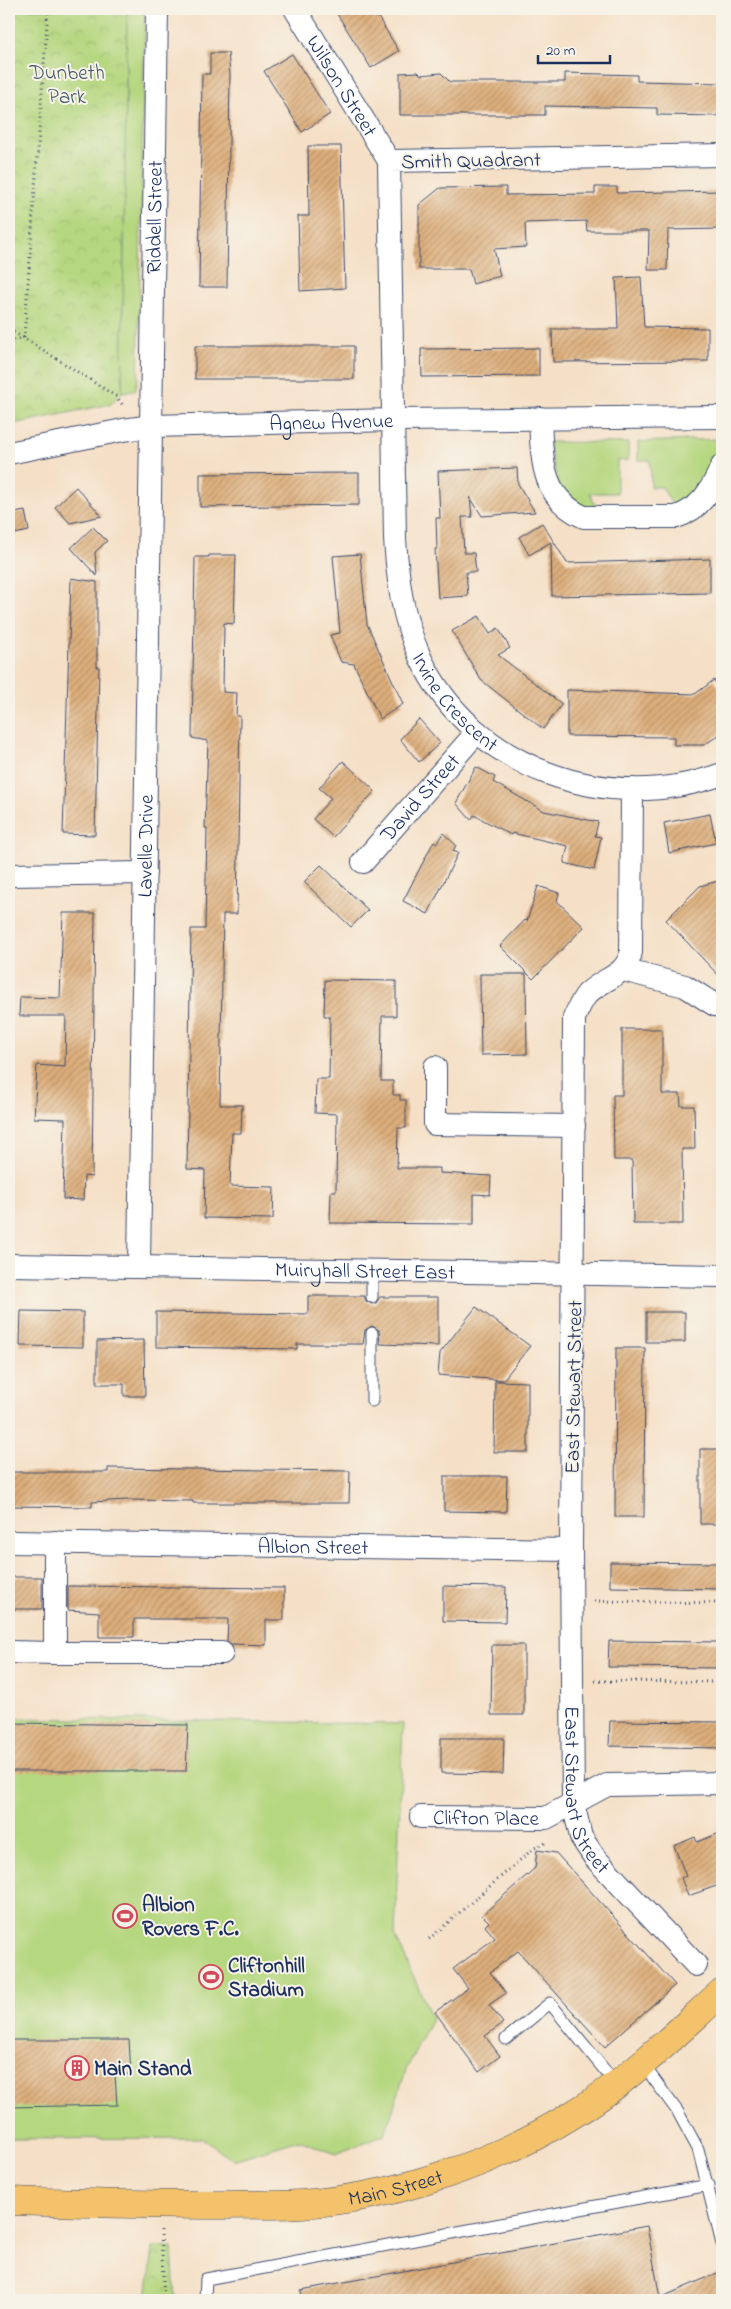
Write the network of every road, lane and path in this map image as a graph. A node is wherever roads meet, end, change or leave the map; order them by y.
1 (48, 9) edge
2 (157, 9) edge
3 (296, 9) edge
4 (722, 155) edge
5 (389, 161) junction
6 (9, 330) edge
7 (24, 338) junction
8 (9, 341) edge
9 (117, 397) dead end
10 (722, 417) edge
11 (540, 418) junction
12 (393, 420) junction
13 (152, 426) junction
14 (9, 453) edge
15 (722, 466) edge
16 (477, 732) junction
17 (722, 774) edge
18 (632, 789) junction
19 (363, 862) dead end
20 (145, 873) junction
21 (9, 875) edge
22 (623, 970) junction
23 (722, 1006) edge
24 (435, 1067) dead end
25 (574, 1126) junction
26 (9, 1264) edge
27 (139, 1266) junction
28 (372, 1270) junction
29 (574, 1273) junction
30 (722, 1276) edge
31 (372, 1296) dead end
32 (372, 1333) dead end
33 (372, 1401) dead end
34 (9, 1542) edge
35 (55, 1542) junction
36 (571, 1550) junction
37 (571, 1600) junction
38 (722, 1603) edge
39 (9, 1652) edge
40 (55, 1653) junction
41 (222, 1653) dead end
42 (572, 1681) junction
43 (722, 1682) edge
44 (722, 1783) edge
45 (573, 1803) junction
46 (421, 1817) dead end
47 (578, 1828) junction
48 (429, 1939) dead end
49 (696, 1965) dead end
50 (722, 1992) edge
51 (506, 2039) dead end
52 (642, 2063) junction
53 (616, 2084) junction
54 (709, 2185) junction
55 (9, 2201) edge
56 (160, 2204) junction
57 (722, 2244) edge
58 (164, 2300) edge
59 (206, 2300) edge

1 - 7 path
2 - 13 street, Riddell Street
3 - 5 street, Wilson Street
4 - 5 street, Smith Quadrant
5 - 12 street, Smith Quadrant
6 - 7 path
7 - 8 path
7 - 9 path
10 - 11 street, Agnew Avenue
11 - 12 street, Agnew Avenue
11 - 15 street
12 - 13 street, Agnew Avenue
12 - 16 street, Irvine Crescent
13 - 14 street, Agnew Avenue
13 - 20 street, Lavelle Drive
16 - 18 street, Irvine Crescent
16 - 19 street, David Street
17 - 18 street, Irvine Crescent
18 - 22 street
20 - 21 street
20 - 27 street, Lavelle Drive
22 - 23 street
22 - 25 street, East Stewart Street
24 - 25 street
25 - 29 street, East Stewart Street
26 - 27 street, Muiryhall Street East
27 - 28 street, Muiryhall Street East
28 - 29 street, Muiryhall Street East
28 - 31 lane
29 - 30 street, Muiryhall Street East
29 - 36 street, East Stewart Street
32 - 33 lane
34 - 35 street, Albion Street
35 - 36 street, Albion Street
35 - 40 street
36 - 37 street, East Stewart Street
37 - 38 path
37 - 42 street, East Stewart Street
39 - 40 street
40 - 41 street
42 - 43 path
42 - 45 street, East Stewart Street
44 - 45 street, Clifton Place
45 - 46 street, Clifton Place
45 - 47 street, East Stewart Street
47 - 48 path
47 - 49 street, East Stewart Street
50 - 52 main road, Main Street
51 - 53 lane
52 - 53 main road, Main Street
52 - 54 lane
53 - 56 main road, Main Street
54 - 57 lane
54 - 59 lane
55 - 56 main road, Main Street
56 - 58 path

